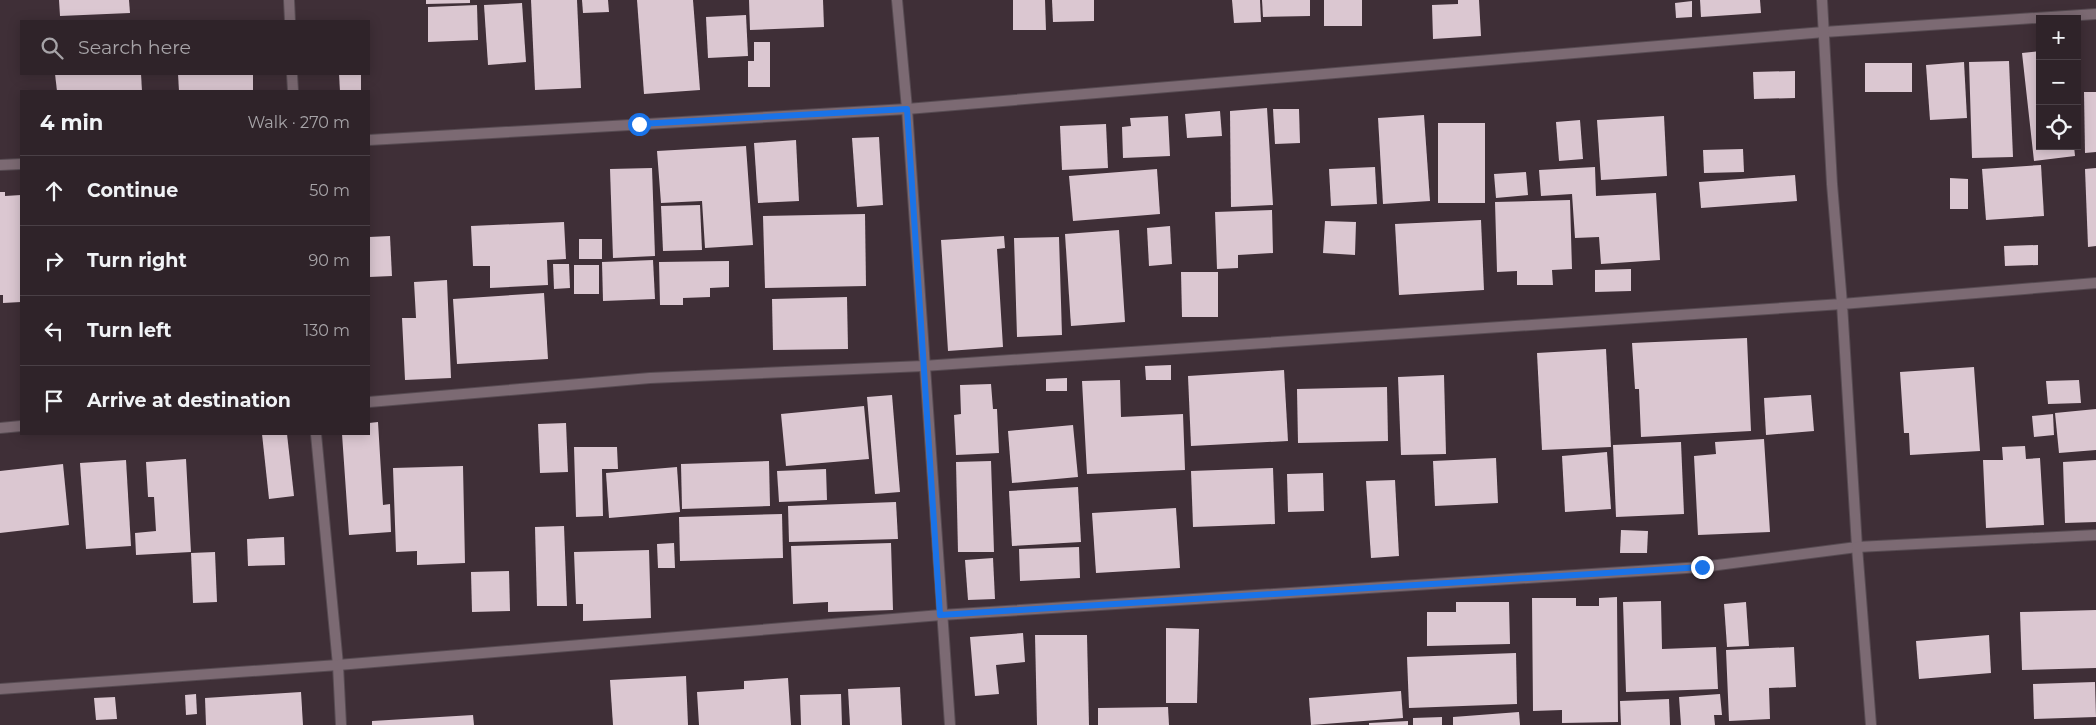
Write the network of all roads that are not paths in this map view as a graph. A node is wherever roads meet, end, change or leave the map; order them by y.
1 (289, 0) edge
2 (898, 0) edge
3 (1822, 0) edge
4 (2096, 14) edge
5 (290, 20) edge
6 (1824, 32) junction
7 (292, 75) edge
8 (292, 90) edge
9 (907, 109) junction
10 (370, 140) edge
11 (20, 164) edge
12 (0, 165) edge
13 (2096, 283) edge
14 (1842, 304) junction
15 (923, 366) junction
16 (370, 402) edge
17 (20, 426) edge
18 (0, 428) edge
19 (316, 435) edge
20 (2096, 536) edge
21 (1858, 546) junction
22 (940, 615) junction
23 (338, 665) junction
24 (0, 690) edge
25 (341, 725) edge
26 (950, 725) edge
27 (1871, 725) edge

1 - 5 street
2 - 9 street
3 - 6 street
4 - 6 street
6 - 9 street
6 - 14 street
7 - 8 street
9 - 10 street
9 - 15 street
11 - 12 street
13 - 14 street
14 - 15 street
14 - 21 street
15 - 16 street
15 - 22 street
17 - 18 street
19 - 23 street
20 - 21 street
21 - 22 street
21 - 27 street
22 - 23 street
22 - 26 street
23 - 24 street
23 - 25 street

